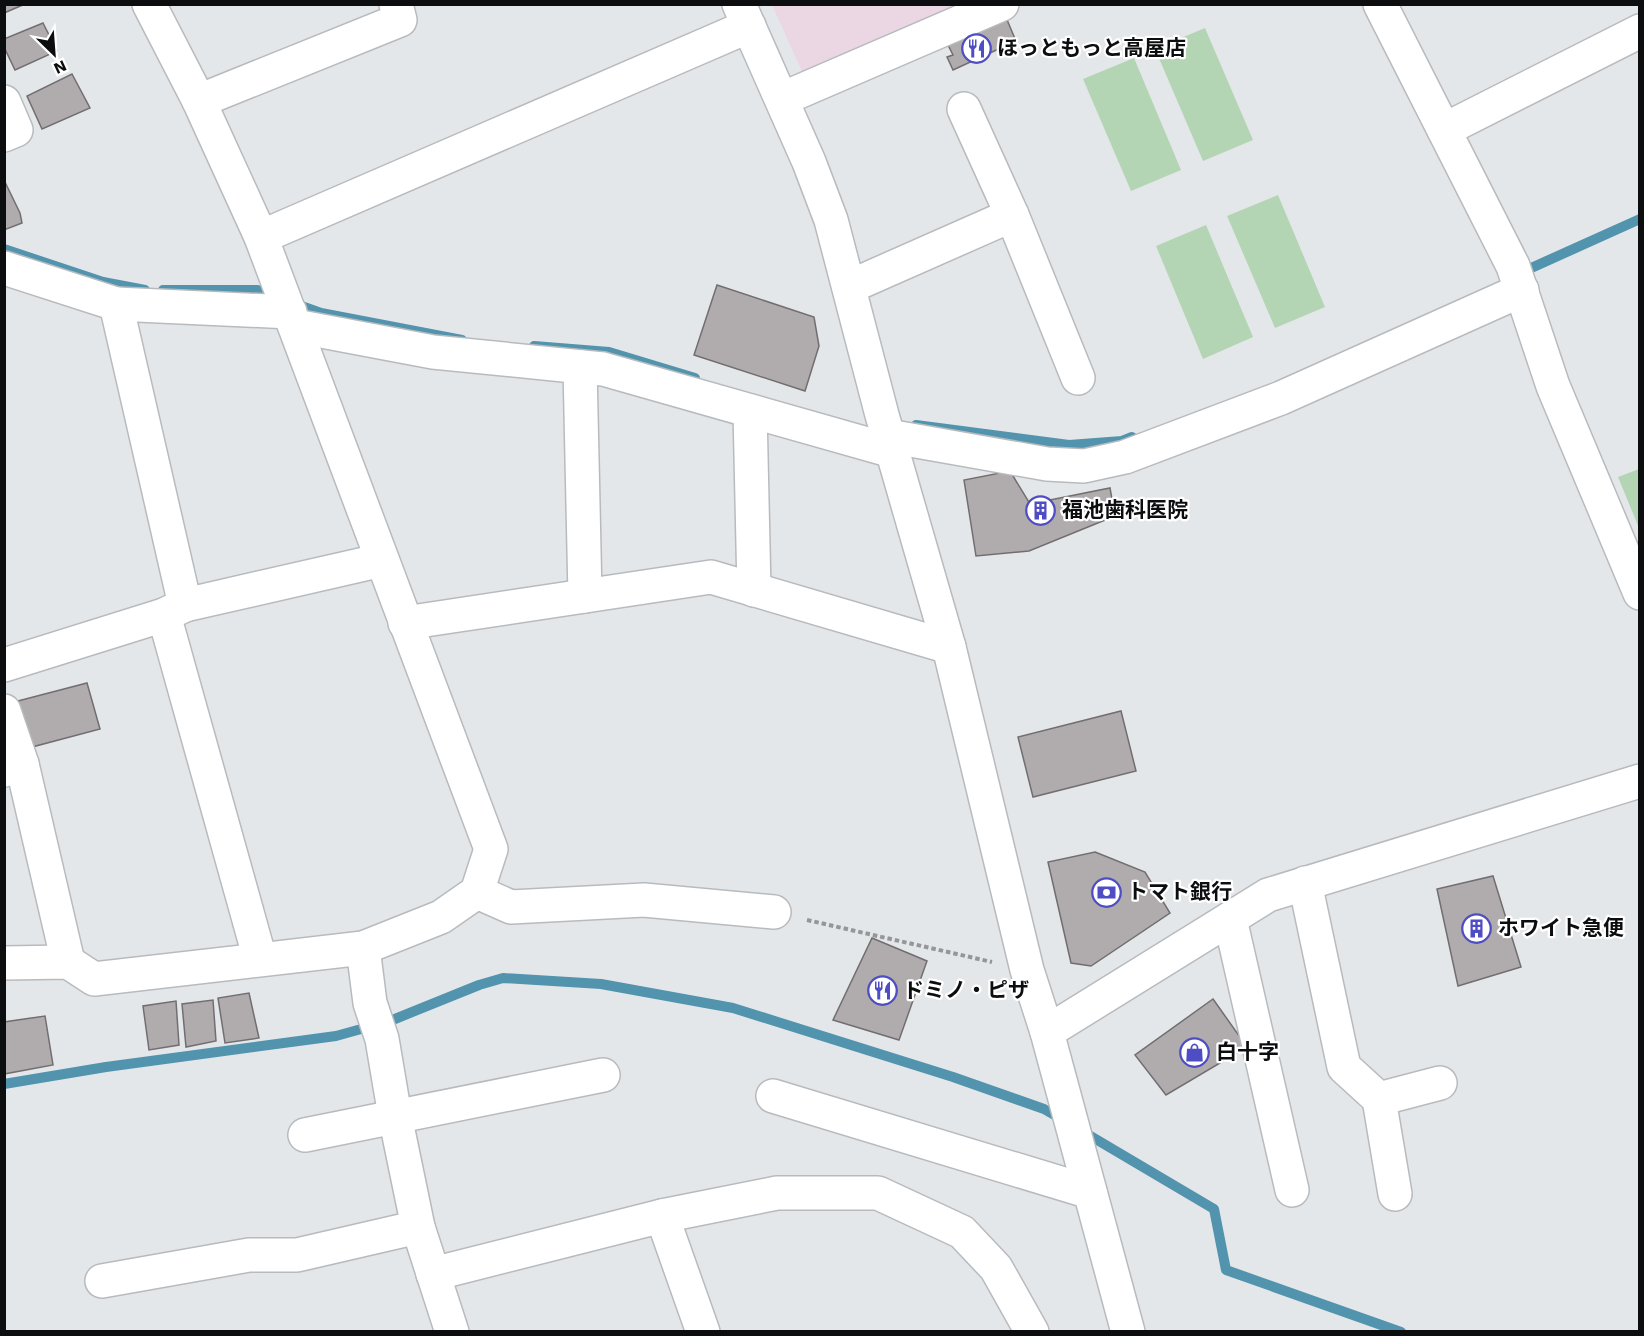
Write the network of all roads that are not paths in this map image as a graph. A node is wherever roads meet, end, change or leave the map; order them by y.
1 (149, 4) edge
2 (396, 4) edge
3 (1002, 4) edge
4 (1380, 4) edge
5 (744, 15) edge
6 (1640, 31) edge
7 (782, 99) junction
8 (199, 101) junction
9 (4, 102) edge
10 (964, 109) dead end
11 (1444, 130) junction
12 (4, 135) edge
13 (1012, 215) junction
14 (261, 237) junction
15 (4, 268) edge
16 (1518, 279) junction
17 (849, 287) junction
18 (116, 304) junction
19 (289, 308) junction
20 (580, 367) junction
21 (1078, 378) dead end
22 (750, 411) junction
23 (887, 433) junction
24 (382, 560) junction
25 (754, 590) junction
26 (1640, 593) edge
27 (585, 596) junction
28 (175, 610) junction
29 (405, 623) junction
30 (948, 647) junction
31 (4, 665) edge
32 (4, 711) edge
33 (13, 767) edge
34 (1640, 781) edge
35 (1305, 883) junction
36 (477, 892) junction
37 (774, 912) road end
38 (1230, 919) junction
39 (363, 948) junction
40 (260, 959) junction
41 (68, 962) junction
42 (4, 963) edge
43 (1047, 1032) junction
44 (603, 1075) dead end
45 (1440, 1083) dead end
46 (773, 1096) dead end
47 (1380, 1099) junction
48 (395, 1116) junction
49 (305, 1136) dead end
50 (1292, 1190) dead end
51 (1090, 1192) junction
52 (1395, 1194) dead end
53 (662, 1216) junction
54 (418, 1227) junction
55 (434, 1274) junction
56 (102, 1281) dead end
57 (452, 1332) edge
58 (703, 1332) edge
59 (1032, 1332) edge
60 (1128, 1332) edge

1 - 8 street
2 - 8 street
3 - 7 street
4 - 11 street
5 - 7 street
5 - 14 street
6 - 11 street
7 - 17 street
8 - 14 street
9 - 12 street
10 - 13 street
11 - 16 street
13 - 17 street
13 - 21 street
14 - 19 street
15 - 18 street
16 - 23 street
16 - 26 street
17 - 23 street
18 - 19 street
18 - 28 street
19 - 20 street
19 - 24 street
20 - 22 street
20 - 27 street
22 - 23 street
22 - 25 street
23 - 30 street
24 - 28 street
24 - 29 street
25 - 27 street
25 - 30 street
27 - 29 street
28 - 31 street
28 - 40 street
29 - 36 street
30 - 43 street
32 - 33 street
33 - 41 street
34 - 35 street
35 - 38 street
35 - 47 street
36 - 37 street
36 - 39 street
38 - 43 street
38 - 50 street
39 - 40 street
39 - 48 street
40 - 41 street
41 - 42 street
43 - 51 street
44 - 48 street
45 - 47 street
46 - 51 street
47 - 52 street
48 - 49 street
48 - 54 street
51 - 60 street
53 - 55 street
53 - 58 street
53 - 59 street
54 - 55 street
54 - 56 street
55 - 57 street

